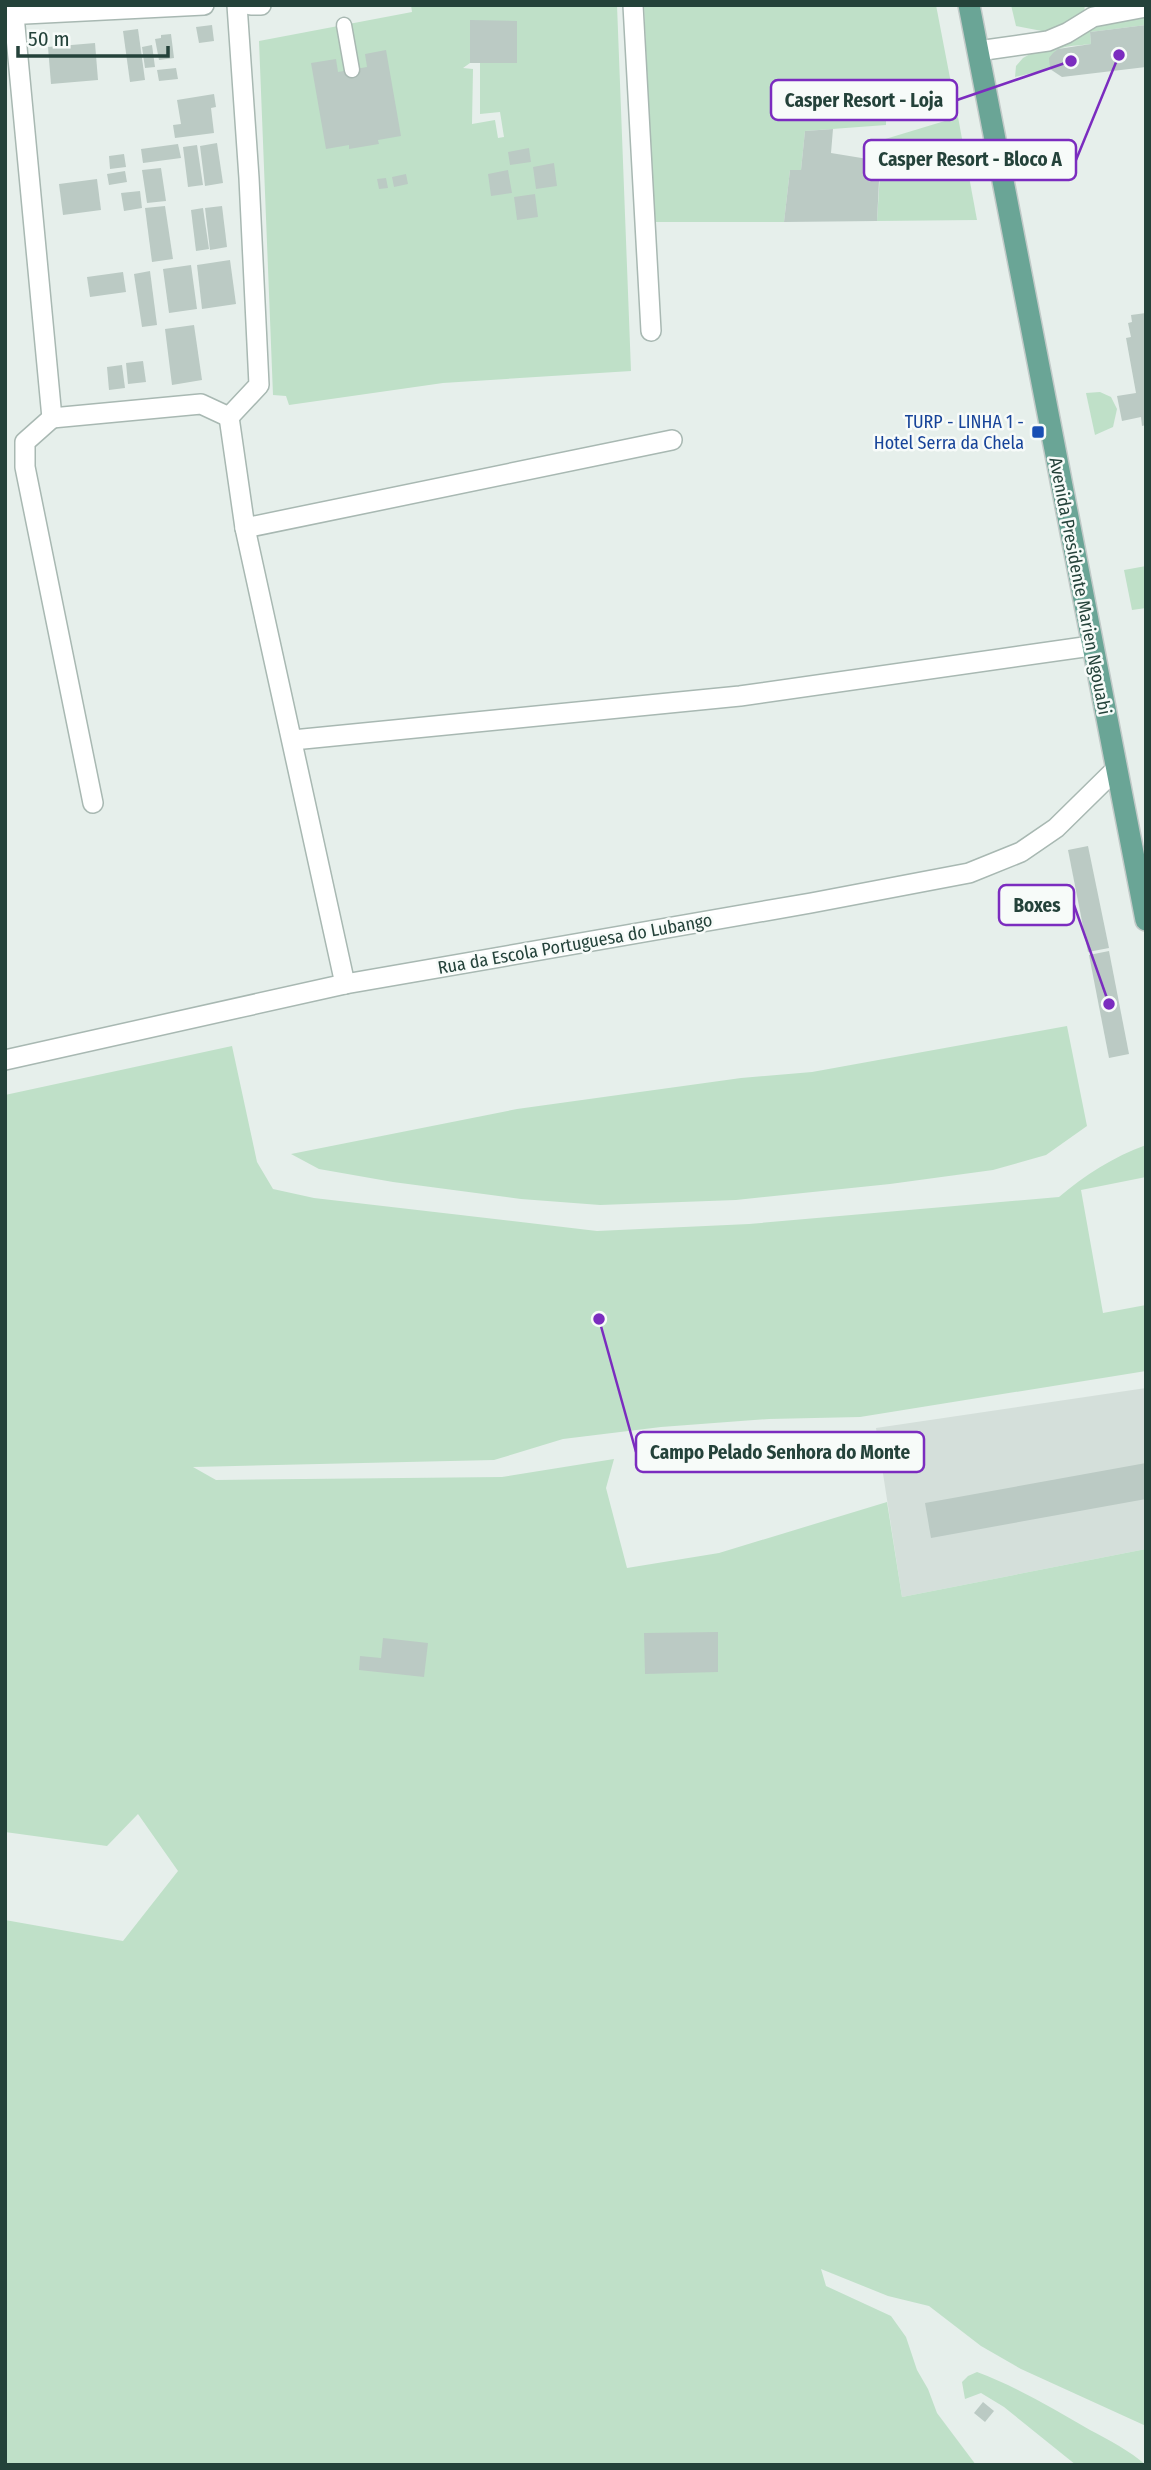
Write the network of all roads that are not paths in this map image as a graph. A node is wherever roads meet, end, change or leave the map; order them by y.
1 (204, 5) edge
2 (237, 5) edge
3 (251, 5) edge
4 (261, 5) edge
5 (633, 5) edge
6 (970, 5) edge
7 (1146, 7) edge
8 (1098, 11) edge
9 (11, 12) edge
10 (344, 25) dead end
11 (978, 51) junction
12 (352, 69) dead end
13 (651, 331) dead end
14 (229, 417) junction
15 (52, 418) junction
16 (673, 440) dead end
17 (246, 528) junction
18 (1091, 646) junction
19 (293, 740) junction
20 (1115, 771) junction
21 (93, 803) dead end
22 (1146, 920) edge
23 (345, 984) junction
24 (5, 1060) edge

1 - 9 street
2 - 14 street
3 - 4 street
5 - 13 street
6 - 11 main road, Avenida Presidente Marien Ngouabi
7 - 8 street
8 - 11 street
9 - 15 street
10 - 12 street
11 - 18 main road, Avenida Presidente Marien Ngouabi
14 - 15 street
14 - 17 street
15 - 21 street
16 - 17 street
17 - 19 street
18 - 19 street
18 - 20 main road, Avenida Presidente Marien Ngouabi
19 - 23 street
20 - 22 main road, Avenida Presidente Marien Ngouabi
20 - 23 street, Rua da Escola Portuguesa do Lubango
23 - 24 street, Rua da Escola Portuguesa do Lubango

